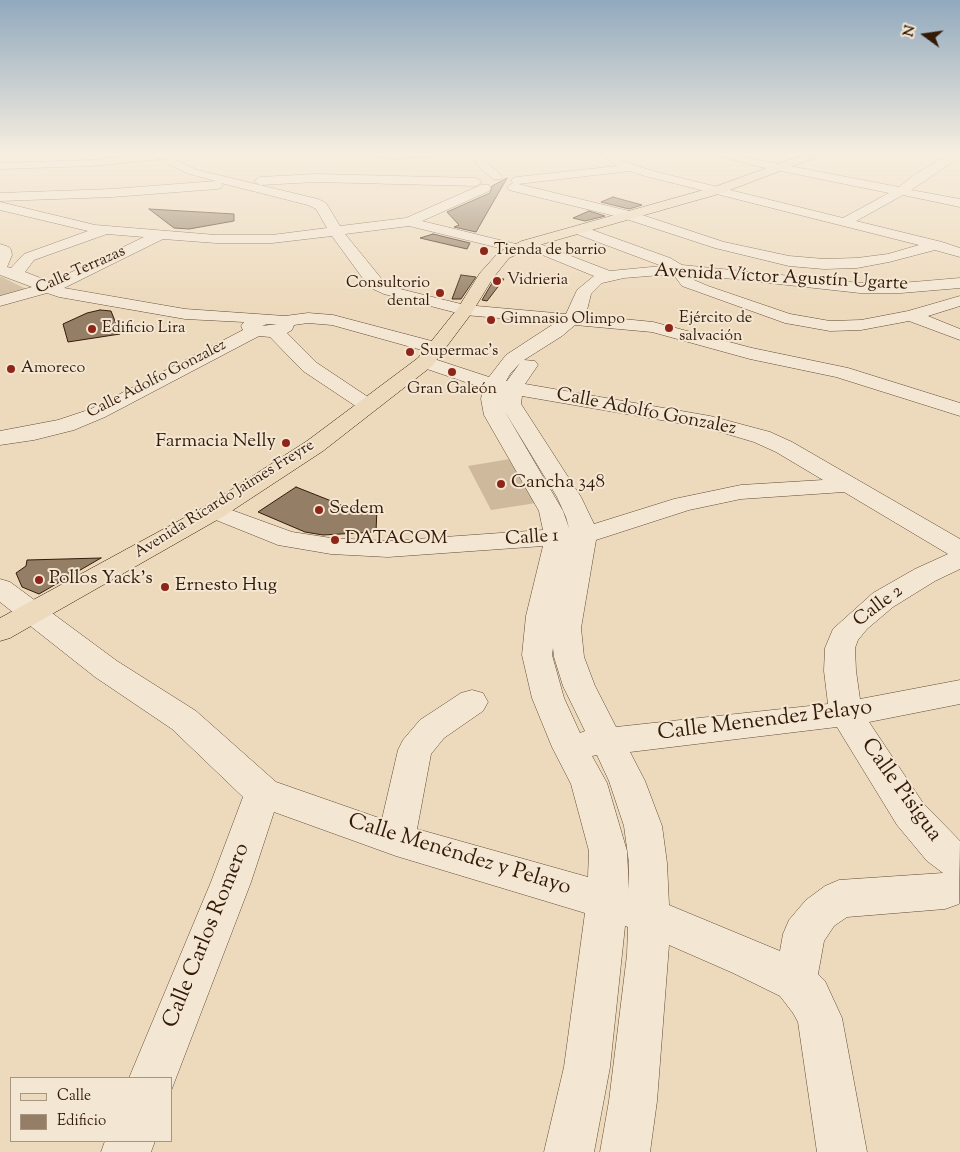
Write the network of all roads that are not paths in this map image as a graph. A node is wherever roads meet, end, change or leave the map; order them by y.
1 (0, 206) edge
2 (323, 206) edge
3 (441, 206) edge
4 (594, 206) edge
5 (661, 206) edge
6 (781, 206) edge
7 (875, 206) edge
8 (628, 215) junction
9 (409, 222) junction
10 (845, 222) junction
11 (105, 230) junction
12 (334, 230) junction
13 (579, 230) junction
14 (160, 235) junction
15 (521, 246) junction
16 (937, 246) junction
17 (0, 248) edge
18 (960, 252) edge
19 (5, 270) edge
20 (680, 273) junction
21 (609, 276) junction
22 (960, 283) edge
23 (48, 288) junction
24 (960, 292) edge
25 (0, 301) edge
26 (960, 301) edge
27 (465, 310) junction
28 (911, 316) junction
29 (581, 320) junction
30 (269, 326) junction
31 (960, 335) edge
32 (430, 355) junction
33 (503, 387) junction
34 (367, 405) junction
35 (960, 410) edge
36 (0, 438) edge
37 (849, 485) junction
38 (214, 510) junction
39 (571, 536) junction
40 (960, 550) edge
41 (960, 559) edge
42 (0, 588) edge
43 (34, 613) junction
44 (0, 631) edge
45 (960, 692) edge
46 (472, 702) dead end
47 (846, 714) junction
48 (606, 741) junction
49 (569, 747) junction
50 (263, 793) junction
51 (396, 840) junction
52 (952, 877) edge
53 (606, 901) junction
54 (649, 916) junction
55 (795, 981) junction
56 (153, 1077) edge
57 (569, 1152) edge
58 (625, 1152) edge
59 (842, 1152) edge

1 - 11 street
2 - 12 street
3 - 9 street
4 - 8 street
5 - 8 main road, Avenida Ricardo Jaimes Freyre
6 - 10 street
7 - 10 street
8 - 13 main road, Avenida Ricardo Jaimes Freyre
8 - 16 street
9 - 12 street
9 - 15 street
10 - 16 street
11 - 14 street
11 - 19 street
12 - 14 street
12 - 27 street
13 - 15 main road, Avenida Ricardo Jaimes Freyre
13 - 20 street
14 - 23 street, Calle Terrazas
15 - 21 street
15 - 27 main road, Avenida Ricardo Jaimes Freyre
16 - 18 street
17 - 19 street
19 - 23 street
20 - 21 street, Avenida Víctor Agustín Ugarte
20 - 22 street, Avenida Víctor Agustín Ugarte
20 - 24 street, Avenida Víctor Agustín Ugarte
20 - 28 street
20 - 29 street, Avenida Víctor Agustín Ugarte
21 - 29 street, Avenida Víctor Agustín Ugarte
23 - 25 street, Calle Terrazas
23 - 30 street
26 - 28 street
27 - 29 street
27 - 32 main road, Avenida Ricardo Jaimes Freyre
28 - 31 street
29 - 33 street, Avenida Víctor Agustín Ugarte
29 - 35 street
30 - 32 street, Calle Adolfo Gonzalez
30 - 34 street
30 - 36 street, Calle Adolfo Gonzalez
32 - 33 street, Calle Adolfo Gonzalez
32 - 34 main road, Avenida Ricardo Jaimes Freyre
33 - 37 street, Calle Adolfo Gonzalez
33 - 39 street
34 - 38 main road, Avenida Ricardo Jaimes Freyre
37 - 39 street, Calle 1
37 - 40 street, Calle Adolfo Gonzalez
38 - 39 street, Calle 1
38 - 43 main road, Avenida Ricardo Jaimes Freyre
39 - 48 street
39 - 49 street
41 - 47 street, Calle 2
42 - 43 street, Calle Menéndez y Pelayo
43 - 44 main road, Avenida Ricardo Jaimes Freyre
43 - 50 street, Calle Menéndez y Pelayo
45 - 47 street, Calle Menendez Pelayo
46 - 51 street
47 - 48 street, Calle Menendez Pelayo
47 - 52 street, Calle Pisigua
48 - 49 street, Calle Menendez Pelayo
48 - 54 street
49 - 53 street
50 - 51 street, Calle Menéndez y Pelayo
50 - 56 street, Calle Carlos Romero
51 - 53 street, Calle Menéndez y Pelayo
52 - 55 street
53 - 54 street, Calle Menéndez y Pelayo
53 - 57 street
54 - 55 street, Calle Menéndez y Pelayo
54 - 58 street
55 - 59 street, Calle Menéndez y Pelayo

